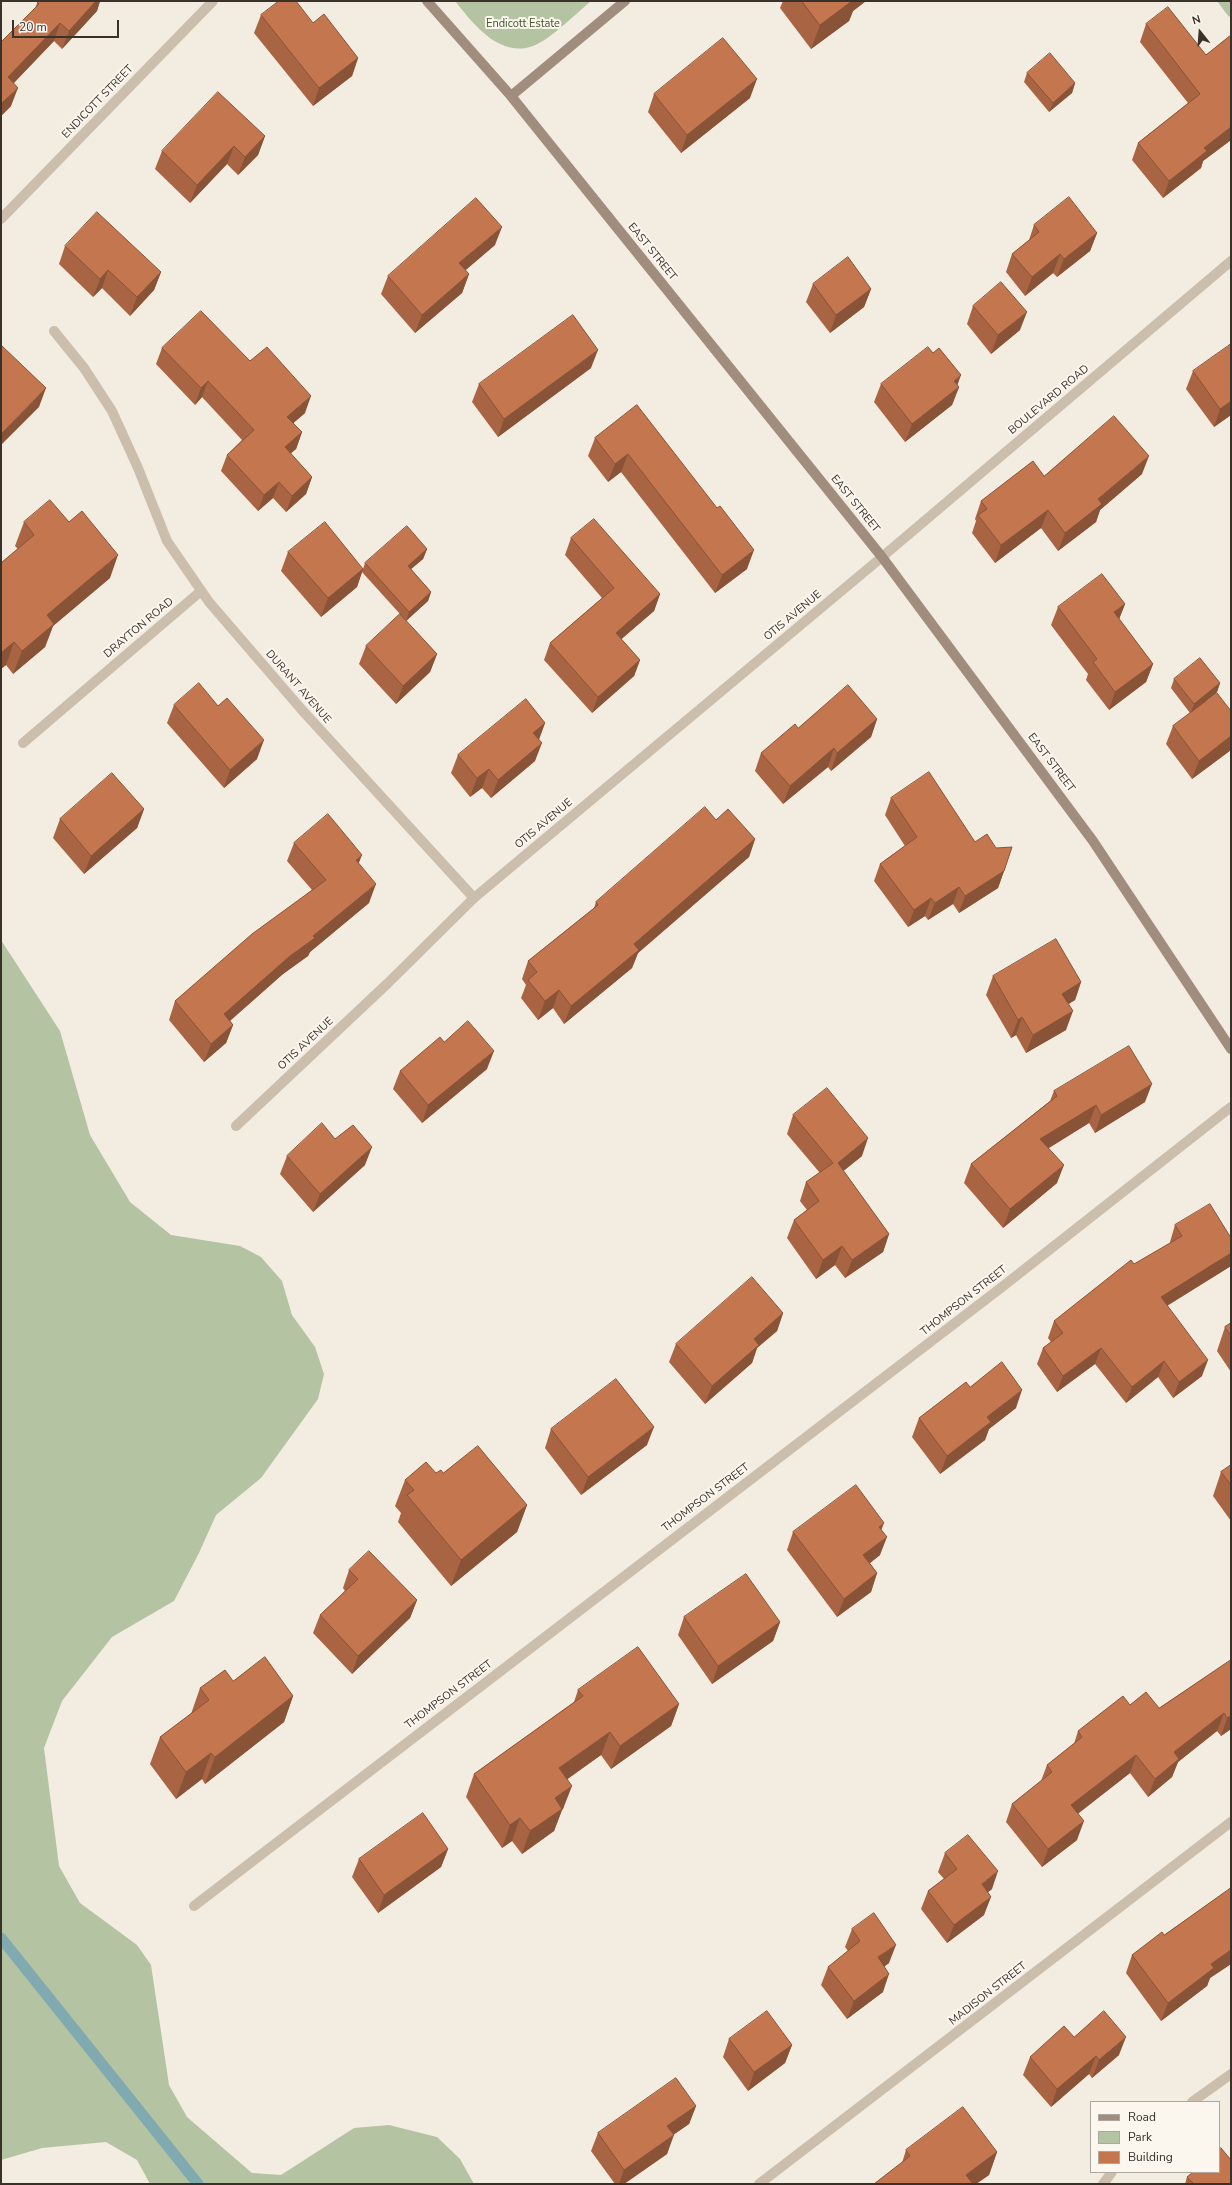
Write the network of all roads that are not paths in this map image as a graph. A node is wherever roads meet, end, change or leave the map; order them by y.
1 (213, 1) edge
2 (427, 1) edge
3 (625, 1) edge
4 (511, 96) junction
5 (1, 219) edge
6 (1231, 261) edge
7 (54, 331) dead end
8 (882, 557) junction
9 (202, 591) junction
10 (23, 743) dead end
11 (474, 898) junction
12 (1231, 1049) edge
13 (1231, 1107) edge
14 (236, 1126) dead end
15 (1231, 1822) edge
16 (194, 1906) dead end
17 (1231, 2074) edge
18 (1193, 2101) edge
19 (1111, 2173) edge
20 (760, 2184) edge
21 (1103, 2184) edge

1 - 5 street, ENDICOTT STREET
2 - 4 main road, EAST STREET
3 - 4 main road
4 - 8 main road, EAST STREET
6 - 8 street, BOULEVARD ROAD
7 - 9 street, DURANT AVENUE
8 - 11 street, OTIS AVENUE
8 - 12 main road, EAST STREET
9 - 10 street, DRAYTON ROAD
9 - 11 street, DURANT AVENUE
11 - 14 street, OTIS AVENUE
13 - 16 street, THOMPSON STREET
15 - 20 street, MADISON STREET
17 - 18 street
19 - 21 street

